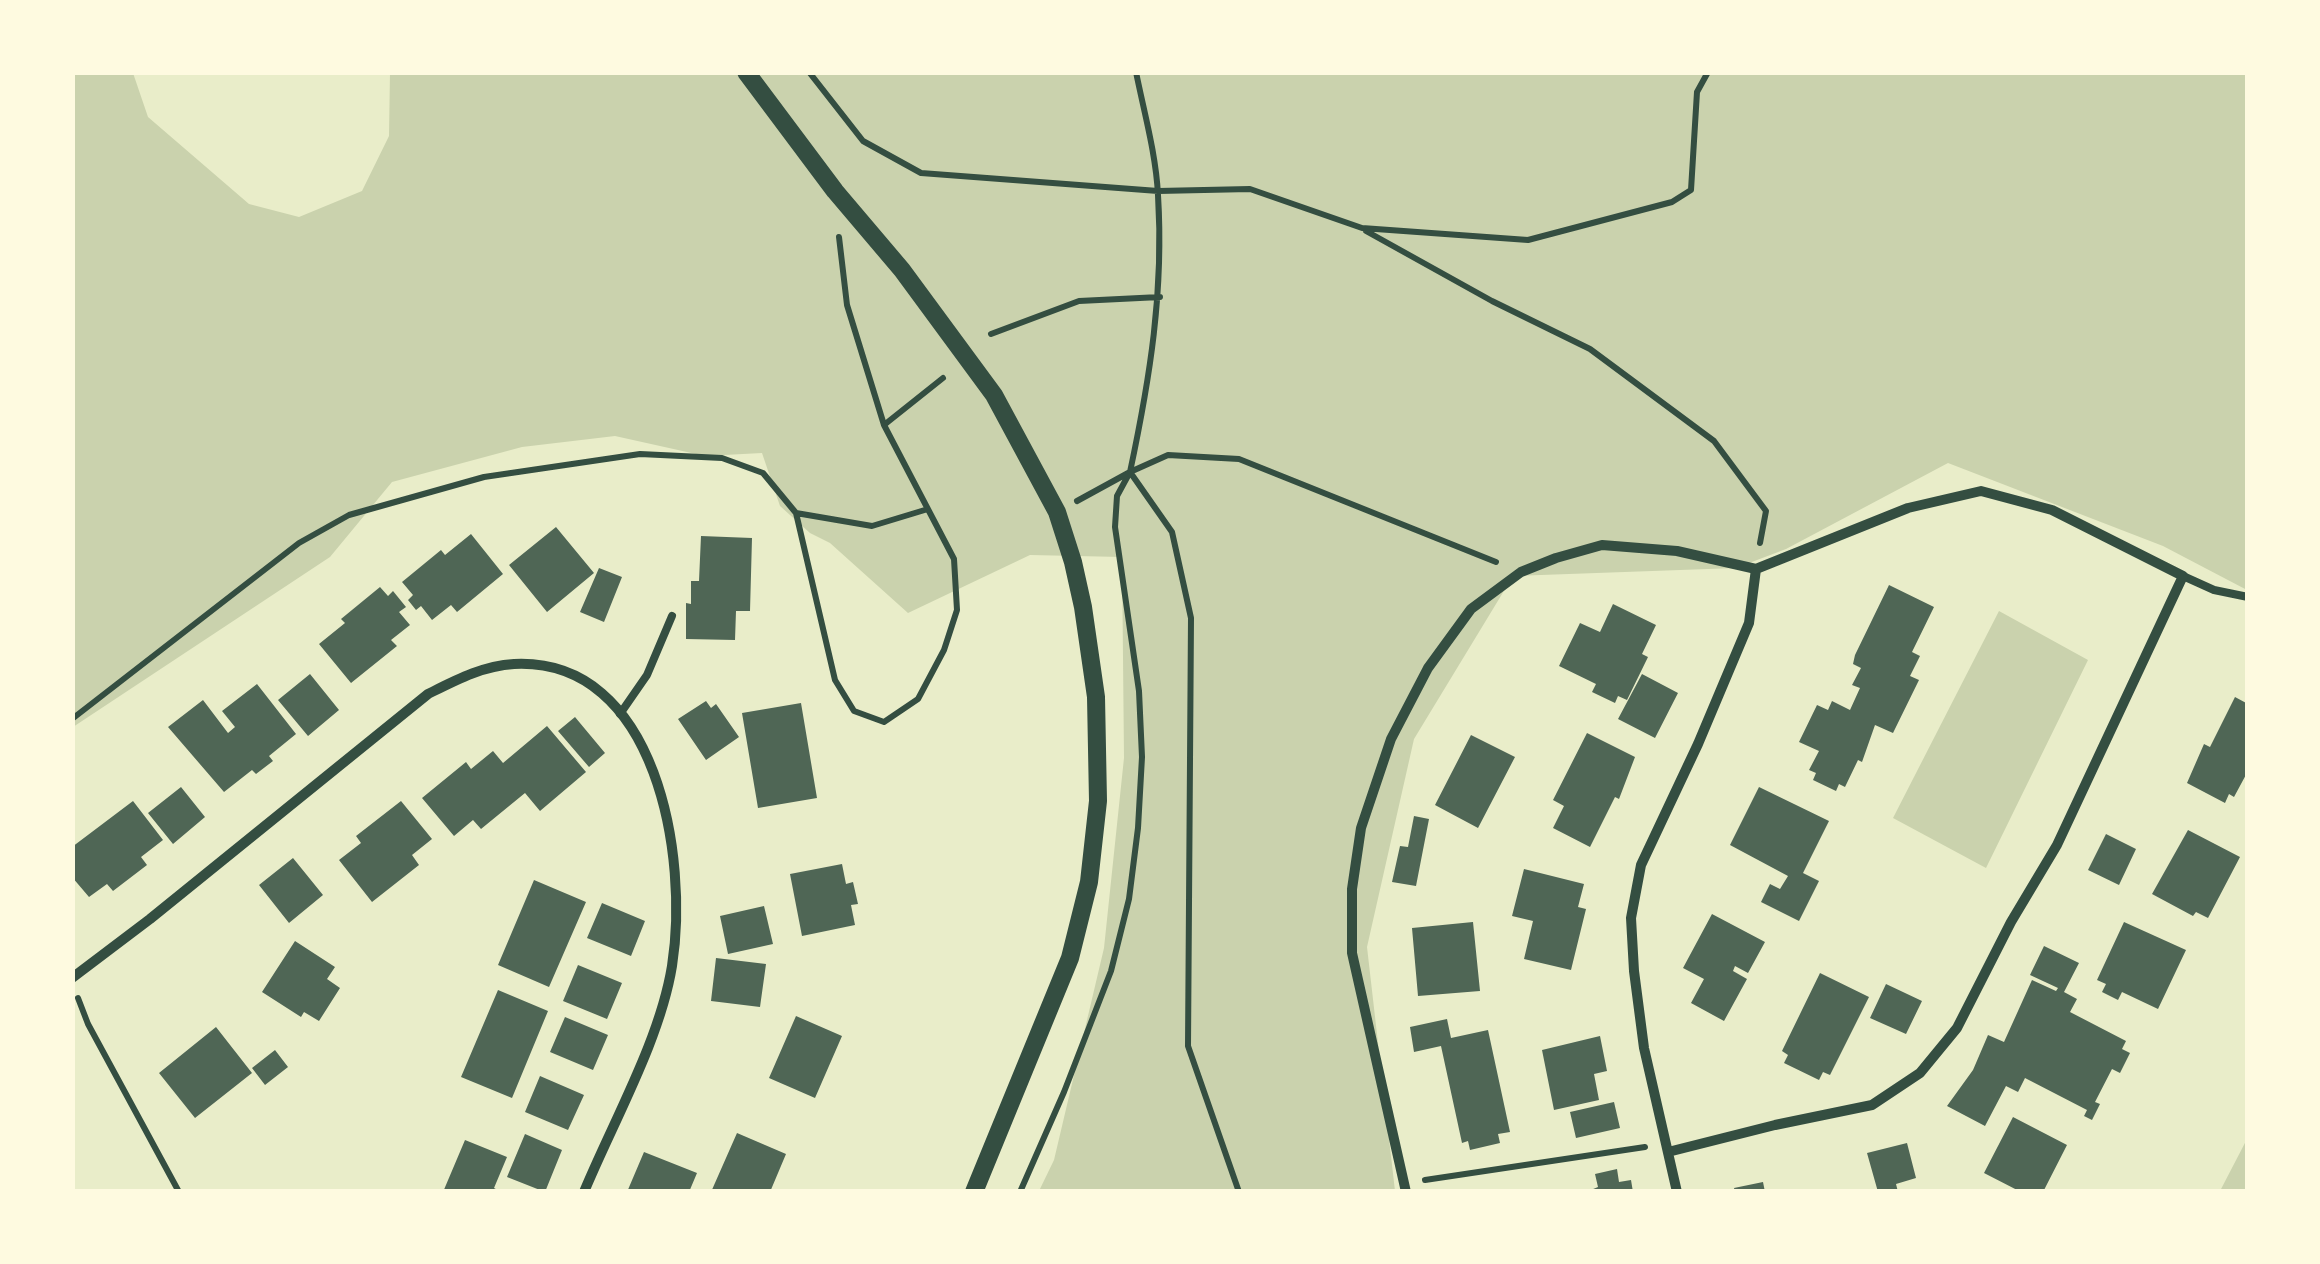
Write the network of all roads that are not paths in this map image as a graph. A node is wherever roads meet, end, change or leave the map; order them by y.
1 (746, 72) edge
2 (1756, 569) junction
3 (2182, 576) junction
4 (2248, 597) edge
5 (672, 616) dead end
6 (620, 714) junction
7 (72, 980) edge
8 (1668, 1148) junction
9 (1405, 1188) edge
10 (584, 1192) edge
11 (974, 1192) edge
12 (1677, 1192) edge

1 - 11 street
2 - 3 street
2 - 8 street
2 - 9 street
3 - 4 lane
3 - 8 street
5 - 6 lane
6 - 7 street
6 - 10 street
8 - 12 street

